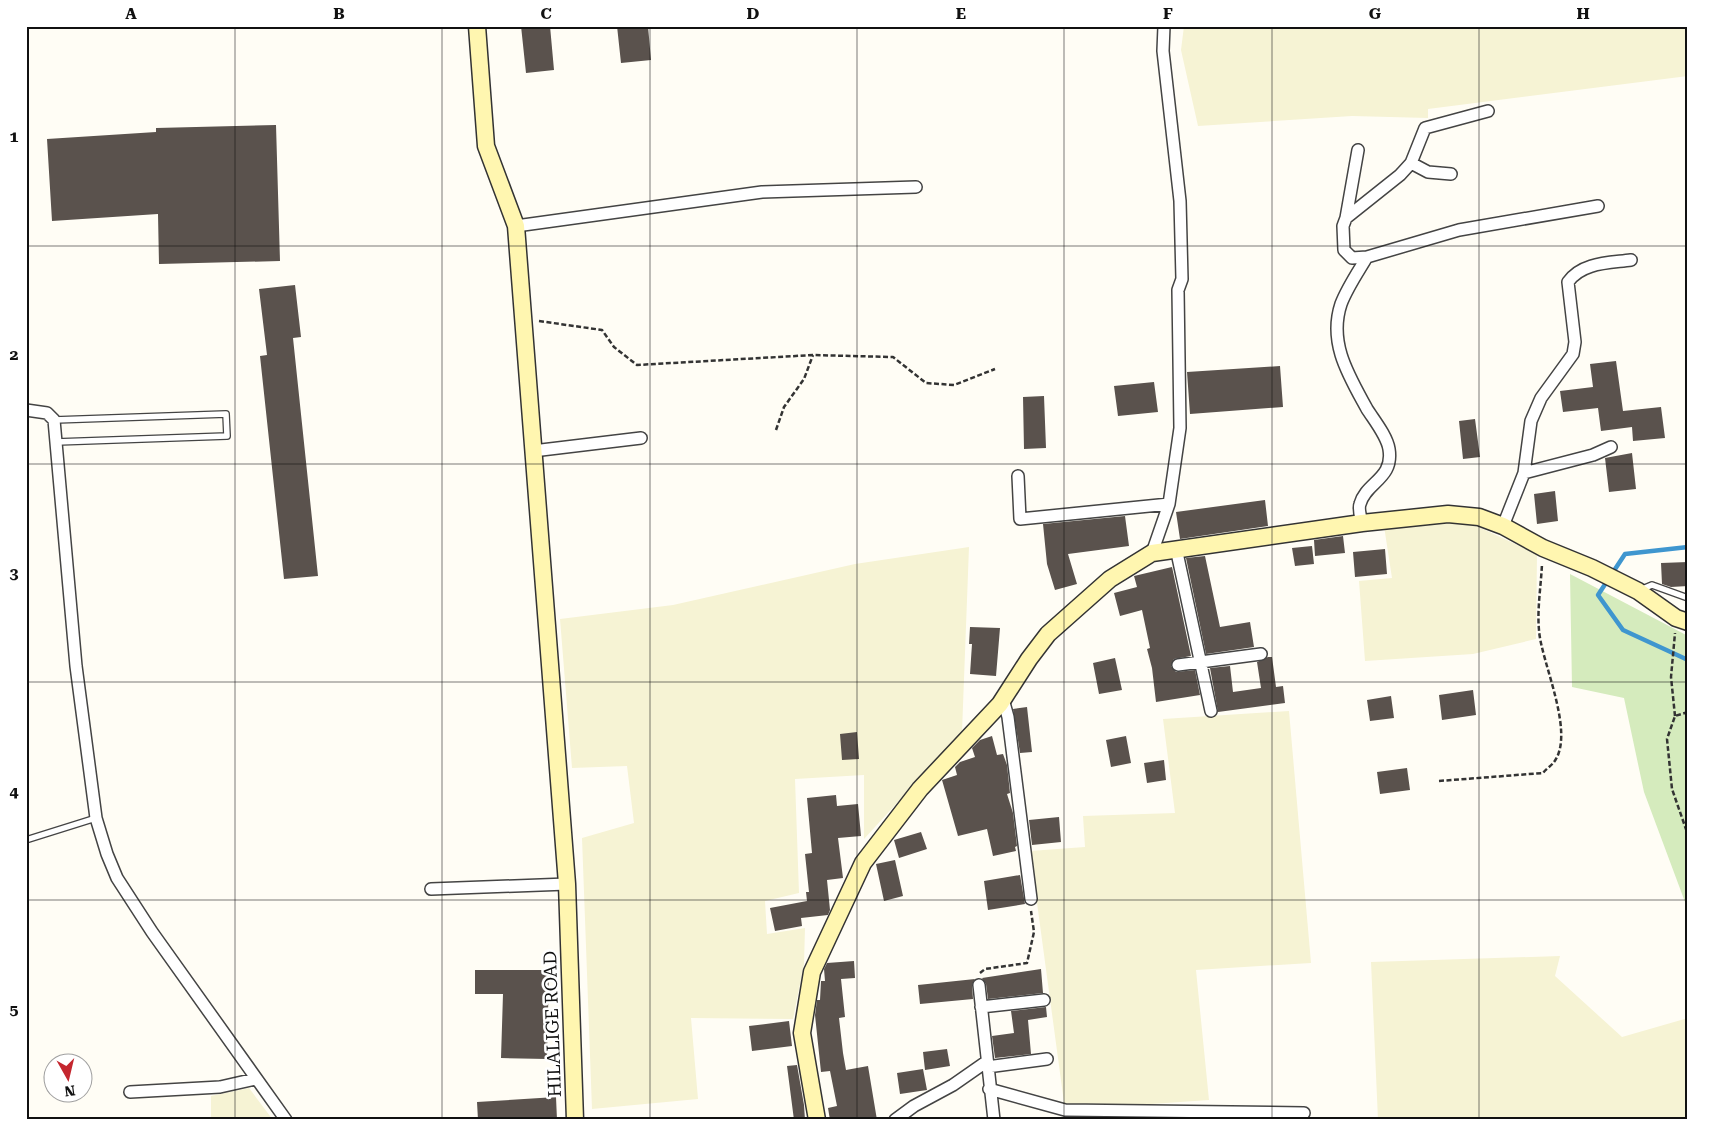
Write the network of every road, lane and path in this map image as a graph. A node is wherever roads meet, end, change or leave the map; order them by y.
1 (477, 26) edge
2 (1164, 26) edge
3 (1488, 111) dead end
4 (1358, 150) dead end
5 (1412, 163) junction
6 (1451, 174) dead end
7 (916, 187) dead end
8 (1598, 206) dead end
9 (1346, 218) junction
10 (516, 226) junction
11 (1367, 257) junction
12 (1631, 260) dead end
13 (523, 319) junction
14 (813, 355) junction
15 (995, 369) dead end
16 (26, 410) edge
17 (54, 420) junction
18 (776, 430) dead end
19 (641, 438) dead end
20 (56, 442) junction
21 (1611, 447) dead end
22 (533, 451) junction
23 (1524, 473) junction
24 (1018, 476) dead end
25 (1169, 504) junction
26 (1362, 523) junction
27 (1503, 526) junction
28 (1176, 548) junction
29 (1543, 548) junction
30 (1152, 553) junction
31 (1638, 591) junction
32 (1688, 598) edge
33 (1682, 620) edge
34 (1261, 654) dead end
35 (1202, 661) junction
36 (1178, 665) dead end
37 (1003, 699) junction
38 (1211, 711) dead end
39 (1688, 712) edge
40 (1675, 716) junction
41 (1439, 781) dead end
42 (96, 818) junction
43 (1688, 835) edge
44 (29, 839) dead end
45 (567, 884) junction
46 (431, 889) dead end
47 (1031, 900) joint
48 (979, 985) joint
49 (1044, 1000) dead end
50 (981, 1007) junction
51 (1047, 1059) dead end
52 (986, 1064) junction
53 (256, 1078) junction
54 (990, 1089) junction
55 (130, 1092) dead end
56 (1304, 1114) dead end
57 (1222, 1116) edge
58 (286, 1120) edge
59 (574, 1120) edge
60 (817, 1120) edge
61 (895, 1120) edge
62 (994, 1120) edge

1 - 10 street, HILALIGE ROAD
2 - 25 street
3 - 5 street
4 - 9 street
5 - 6 street
5 - 9 street
7 - 10 street
8 - 11 street
9 - 11 street
10 - 13 street, HILALIGE ROAD
11 - 26 street
12 - 23 street
13 - 14 path
13 - 22 street, HILALIGE ROAD
14 - 15 path
14 - 18 path
16 - 17 street
17 - 20 street
17 - 20 lane
19 - 22 street
20 - 42 street
21 - 23 street
22 - 45 street, HILALIGE ROAD
23 - 27 street
24 - 25 street
25 - 30 street
26 - 27 street
26 - 28 street
27 - 29 street
28 - 30 street
28 - 35 street
29 - 31 street
29 - 41 path
30 - 37 street
31 - 32 lane
31 - 33 street
33 - 40 path
34 - 35 street
35 - 36 street
35 - 38 street
37 - 47 street
37 - 60 street
39 - 40 path
40 - 43 path
42 - 44 lane
42 - 53 street
45 - 46 street
45 - 59 street, HILALIGE ROAD
47 - 48 path
48 - 50 street
49 - 50 street
50 - 52 street
51 - 52 street
52 - 54 street
52 - 61 street
53 - 55 street
53 - 58 street
54 - 57 street
54 - 62 street
56 - 57 street

